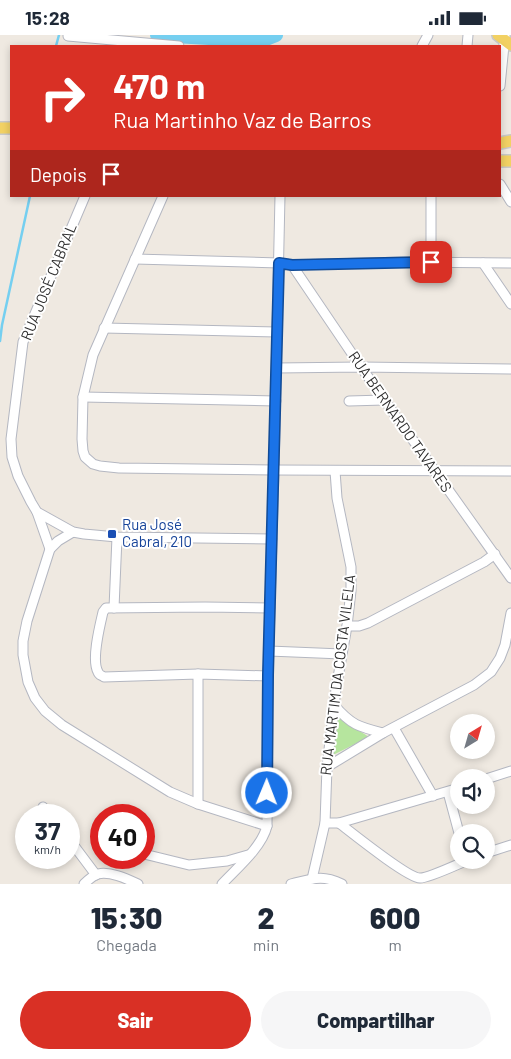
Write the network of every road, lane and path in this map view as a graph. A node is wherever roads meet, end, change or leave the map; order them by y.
1 (68, 36) edge
2 (507, 38) edge
3 (98, 43) edge
4 (162, 45) edge
5 (501, 79) edge
6 (501, 186) edge
7 (85, 197) edge
8 (163, 197) edge
9 (280, 197) edge
10 (430, 197) edge
11 (511, 202) edge
12 (135, 259) junction
13 (431, 262) junction
14 (279, 263) junction
15 (483, 263) junction
16 (511, 263) edge
17 (292, 265) junction
18 (511, 304) edge
19 (104, 327) junction
20 (278, 332) junction
21 (361, 367) junction
22 (277, 368) junction
23 (511, 369) edge
24 (83, 397) junction
25 (384, 400) junction
26 (276, 401) junction
27 (349, 401) dead end
28 (274, 470) junction
29 (335, 471) junction
30 (435, 471) junction
31 (511, 471) edge
32 (37, 511) junction
33 (73, 532) junction
34 (117, 537) junction
35 (272, 539) junction
36 (50, 549) junction
37 (495, 554) junction
38 (511, 578) edge
39 (114, 608) junction
40 (270, 608) junction
41 (511, 613) edge
42 (347, 626) junction
43 (269, 651) junction
44 (342, 654) junction
45 (198, 674) junction
46 (268, 675) junction
47 (334, 705) junction
48 (394, 728) junction
49 (383, 733) junction
50 (326, 767) junction
51 (511, 771) edge
52 (495, 776) edge
53 (448, 792) joint
54 (433, 796) junction
55 (198, 804) junction
56 (325, 823) junction
57 (339, 823) junction
58 (457, 824) edge
59 (267, 825) junction
60 (511, 845) edge
61 (495, 850) edge
62 (80, 854) edge
63 (248, 855) junction
64 (155, 857) edge
65 (450, 867) edge
66 (96, 875) junction
67 (312, 879) junction
68 (84, 884) edge
69 (138, 884) edge
70 (222, 884) edge
71 (291, 884) edge
72 (342, 884) edge

1 - 3 street
2 - 5 street
3 - 4 street
6 - 11 street
7 - 32 street, RUA JOSÉ CABRAL
8 - 12 street
9 - 14 street
10 - 13 street
12 - 14 street
12 - 19 street
13 - 15 street
13 - 17 street
14 - 17 street
14 - 20 street
15 - 16 street
15 - 18 street
17 - 21 street, RUA BERNARDO TAVARES
19 - 20 street
19 - 24 street
20 - 22 street
21 - 22 street
21 - 23 street
21 - 25 street, RUA BERNARDO TAVARES
22 - 26 street
24 - 26 street
24 - 28 street
25 - 27 street
25 - 30 street, RUA BERNARDO TAVARES
26 - 28 street
28 - 29 street
28 - 35 street
29 - 30 street
29 - 42 street, RUA MARTIM DA COSTA VILELA
30 - 31 street
30 - 37 street, RUA BERNARDO TAVARES
32 - 33 street
32 - 36 street, RUA JOSÉ CABRAL
33 - 34 street
33 - 36 street
34 - 35 street
34 - 39 street
35 - 40 street
36 - 55 street
37 - 38 street, RUA BERNARDO TAVARES
37 - 42 street
39 - 40 street
39 - 45 street
40 - 43 street
41 - 48 street
42 - 44 street, RUA MARTIM DA COSTA VILELA
43 - 44 street
43 - 46 street
44 - 47 street, RUA MARTIM DA COSTA VILELA
45 - 46 street
45 - 55 street
46 - 59 street
47 - 49 street
47 - 50 street, RUA MARTIM DA COSTA VILELA
48 - 49 street
48 - 54 street
49 - 50 street
50 - 56 street, RUA MARTIM DA COSTA VILELA
51 - 52 street
53 - 54 street
53 - 58 street
54 - 57 street
55 - 59 street
56 - 57 street
56 - 67 street, RUA MARTIM DA COSTA VILELA
57 - 65 street
59 - 63 street
60 - 61 street
62 - 66 street
63 - 64 street
63 - 70 street
66 - 68 street
66 - 69 street
67 - 71 street
67 - 72 street

